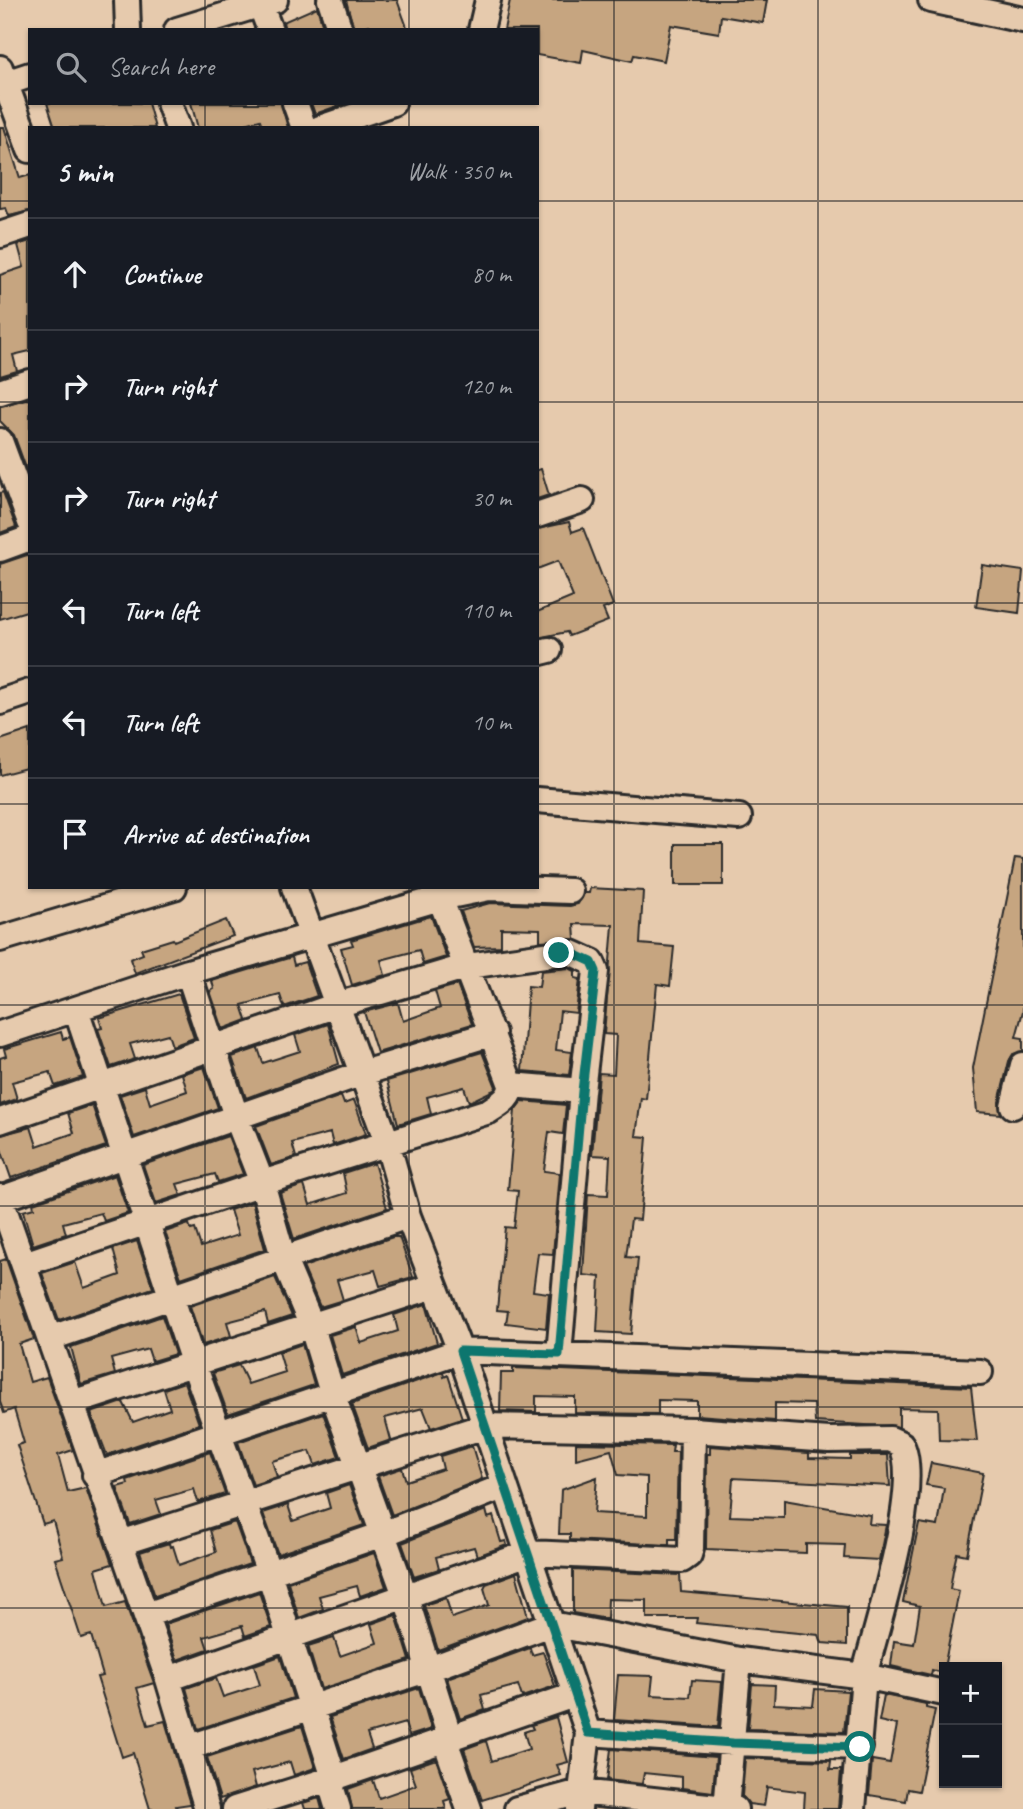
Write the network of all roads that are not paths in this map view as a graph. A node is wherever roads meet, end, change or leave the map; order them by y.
1 (127, 0) edge
2 (330, 0) edge
3 (488, 0) edge
4 (931, 0) edge
5 (268, 2) edge
6 (1023, 20) edge
7 (128, 28) edge
8 (184, 28) edge
9 (270, 28) edge
10 (339, 28) edge
11 (481, 28) edge
12 (28, 75) edge
13 (2, 78) edge
14 (170, 105) edge
15 (296, 105) edge
16 (382, 105) edge
17 (365, 108) edge
18 (177, 126) edge
19 (303, 126) edge
20 (324, 126) edge
21 (28, 145) edge
22 (28, 226) edge
23 (0, 235) edge
24 (28, 383) edge
25 (0, 392) edge
26 (0, 441) edge
27 (582, 500) dead end
28 (539, 514) edge
29 (28, 517) edge
30 (28, 539) edge
31 (0, 549) edge
32 (28, 693) edge
33 (0, 702) edge
34 (539, 800) edge
35 (739, 817) dead end
36 (167, 889) edge
37 (295, 889) edge
38 (484, 889) edge
39 (516, 889) edge
40 (570, 891) dead end
41 (440, 898) junction
42 (312, 934) junction
43 (0, 939) edge
44 (468, 966) junction
45 (188, 972) junction
46 (337, 1005) junction
47 (76, 1009) junction
48 (493, 1033) junction
49 (0, 1034) edge
50 (215, 1047) junction
51 (1023, 1065) edge
52 (363, 1073) junction
53 (101, 1085) junction
54 (511, 1085) junction
55 (582, 1091) junction
56 (1013, 1106) dead end
57 (236, 1116) junction
58 (0, 1121) edge
59 (387, 1142) junction
60 (127, 1155) junction
61 (262, 1183) junction
62 (0, 1198) edge
63 (408, 1216) junction
64 (147, 1222) junction
65 (284, 1260) junction
66 (24, 1264) junction
67 (434, 1286) junction
68 (171, 1298) junction
69 (311, 1324) junction
70 (51, 1338) junction
71 (460, 1351) junction
72 (559, 1354) junction
73 (193, 1362) junction
74 (980, 1373) dead end
75 (333, 1396) junction
76 (72, 1404) junction
77 (485, 1426) junction
78 (693, 1430) junction
79 (220, 1433) junction
80 (359, 1466) junction
81 (95, 1475) junction
82 (505, 1486) junction
83 (244, 1503) junction
84 (383, 1534) junction
85 (120, 1543) junction
86 (529, 1553) junction
87 (269, 1573) junction
88 (406, 1598) junction
89 (146, 1615) junction
90 (551, 1624) junction
91 (288, 1640) junction
92 (738, 1660) junction
93 (429, 1669) junction
94 (864, 1676) junction
95 (168, 1679) junction
96 (939, 1692) edge
97 (575, 1695) junction
98 (312, 1709) junction
99 (588, 1733) junction
100 (450, 1738) junction
101 (733, 1743) junction
102 (190, 1747) junction
103 (860, 1747) junction
104 (334, 1779) junction
105 (579, 1801) edge
106 (207, 1809) edge
107 (235, 1809) edge
108 (338, 1809) edge
109 (469, 1809) edge
110 (517, 1809) edge
111 (729, 1809) edge
112 (853, 1809) edge

1 - 7 street
2 - 10 street
3 - 11 street
4 - 6 street
5 - 8 street
5 - 9 street
12 - 13 street
13 - 21 street
14 - 18 street
15 - 19 street
16 - 17 street
17 - 20 street
22 - 23 street
24 - 25 street
26 - 29 street
27 - 28 street
30 - 31 street
32 - 33 street
34 - 35 street
36 - 43 street
37 - 42 street
38 - 41 street
39 - 40 street
41 - 42 street
41 - 44 street
42 - 45 street
42 - 46 street
44 - 46 street
44 - 48 street
44 - 55 street
45 - 47 street
45 - 50 street
46 - 50 street
46 - 52 street
47 - 49 street
47 - 53 street
48 - 52 street
48 - 54 street
50 - 53 street
50 - 57 street
51 - 56 street
52 - 57 street
52 - 59 street
53 - 58 street
53 - 60 street
54 - 55 street
54 - 59 street
55 - 72 street
57 - 60 street
57 - 61 street
59 - 61 street
59 - 63 street
60 - 62 street
60 - 64 street
61 - 64 street
61 - 65 street
62 - 66 street
63 - 65 street
63 - 67 street
64 - 66 street
64 - 68 street
65 - 68 street
65 - 69 street
66 - 70 street
67 - 69 street
67 - 71 street
68 - 70 street
68 - 73 street
69 - 73 street
69 - 75 street
70 - 76 street
71 - 72 street
71 - 75 street
71 - 77 street
72 - 74 street
73 - 76 street
73 - 79 street
75 - 79 street
75 - 80 street
76 - 81 street
77 - 78 street
77 - 80 street
77 - 82 street
78 - 86 street
78 - 94 street
79 - 81 street
79 - 83 street
80 - 83 street
80 - 84 street
81 - 85 street
82 - 84 street
82 - 86 street
83 - 85 street
83 - 87 street
84 - 87 street
84 - 88 street
85 - 89 street
86 - 88 street
86 - 90 street
87 - 89 street
87 - 91 street
88 - 91 street
88 - 93 street
89 - 95 street
90 - 92 street
90 - 93 street
90 - 97 street
91 - 95 street
91 - 98 street
92 - 94 street
92 - 101 street
93 - 98 street
93 - 100 street
94 - 96 street
94 - 103 street
95 - 102 street
97 - 99 street
97 - 100 street
98 - 102 street
98 - 104 street
99 - 101 street
99 - 105 street
100 - 104 street
100 - 109 street
101 - 103 street
101 - 111 street
102 - 106 street
103 - 112 street
104 - 107 street
104 - 108 street
105 - 110 street
105 - 111 street

